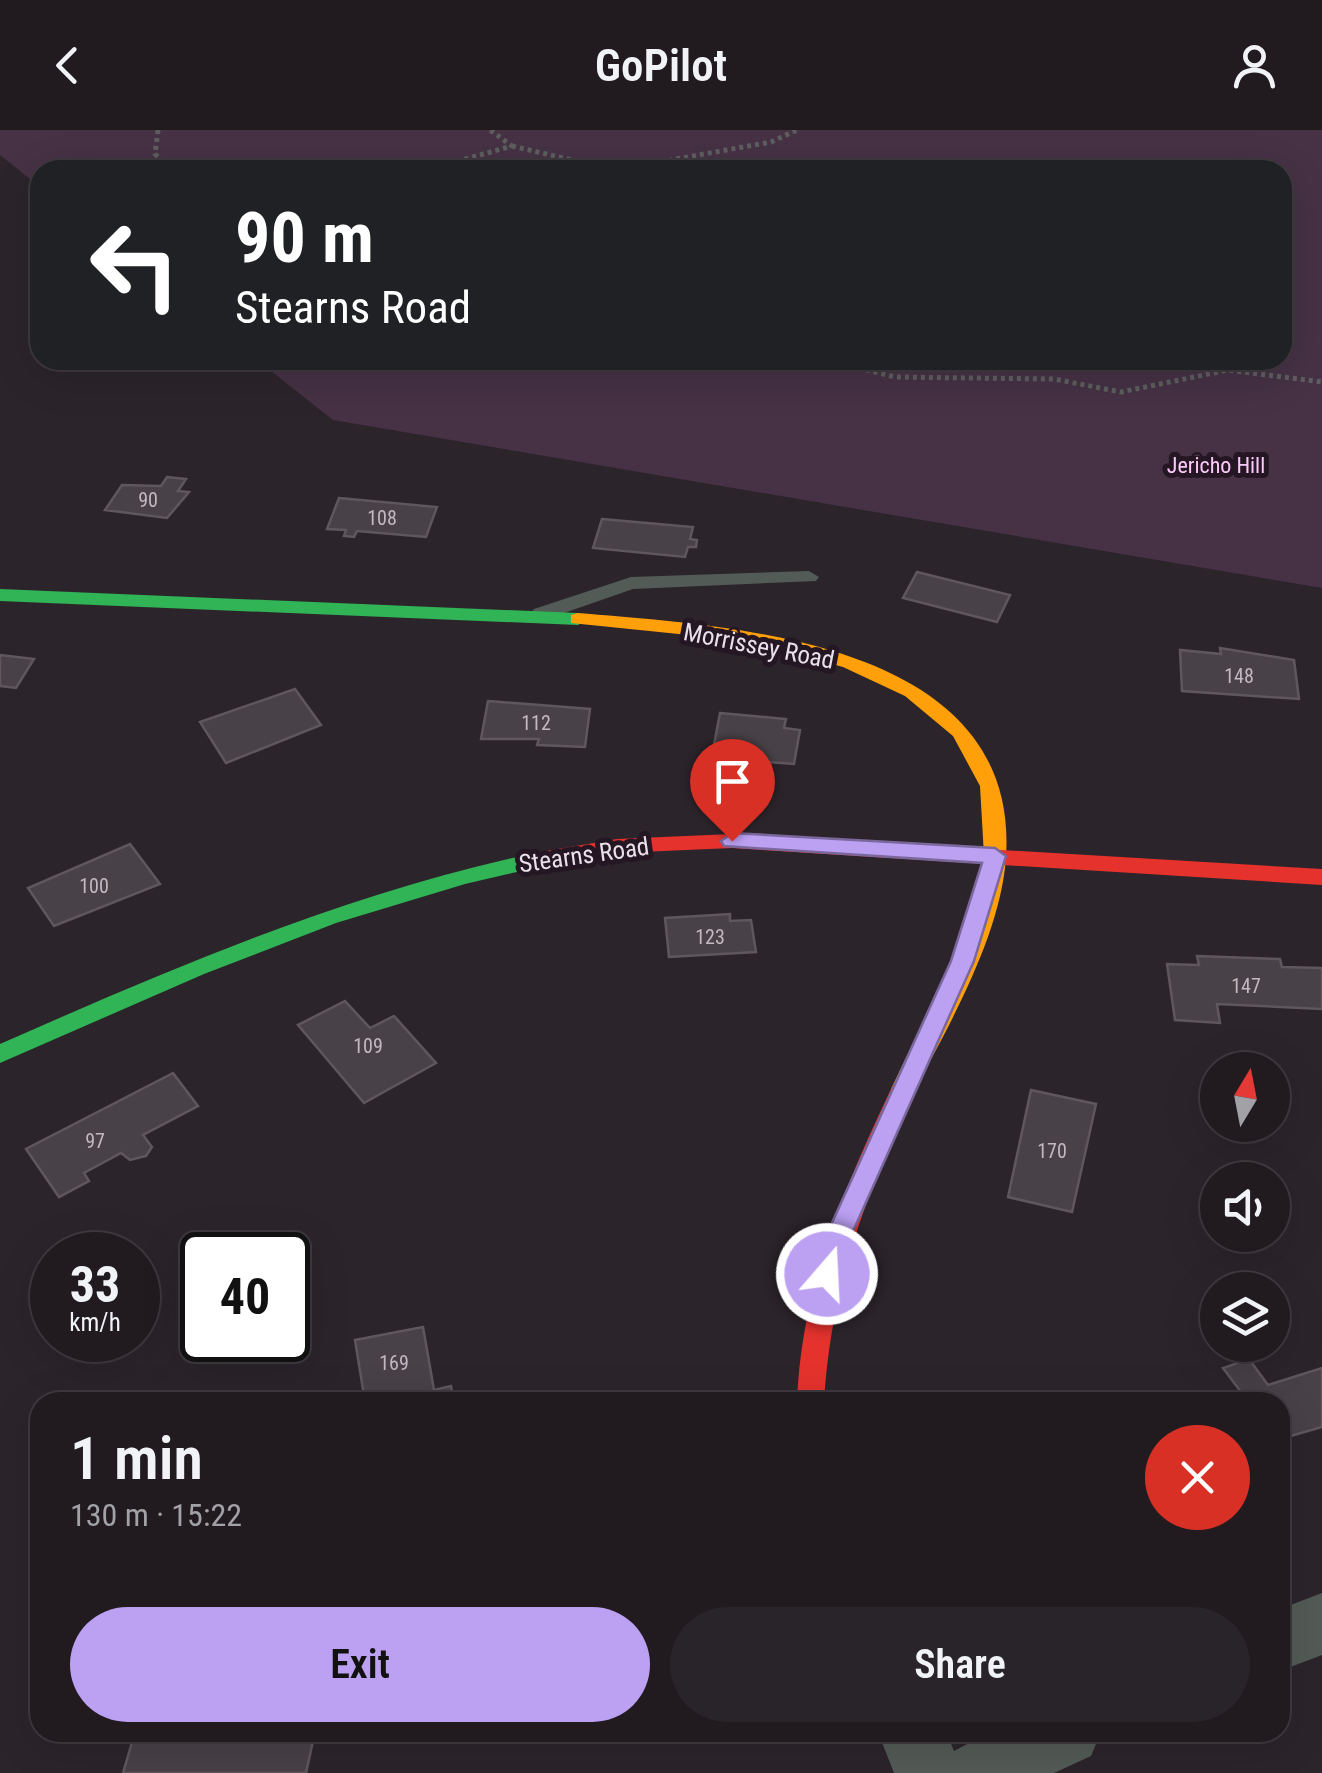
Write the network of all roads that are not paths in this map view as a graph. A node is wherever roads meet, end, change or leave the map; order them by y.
1 (809, 577) dead end
2 (0, 594) edge
3 (532, 618) junction
4 (995, 856) junction
5 (1322, 877) edge
6 (0, 1054) edge
7 (811, 1392) edge
8 (1322, 1624) edge
9 (1290, 1636) edge
10 (916, 1742) edge
11 (1046, 1742) edge
12 (928, 1773) edge
13 (979, 1773) edge

1 - 3 lane
2 - 3 street, Morrissey Road
3 - 4 street, Morrissey Road
4 - 5 street, Stearns Road
4 - 6 street, Stearns Road
4 - 7 street, Morrissey Road
8 - 9 street
10 - 12 street
11 - 13 street

